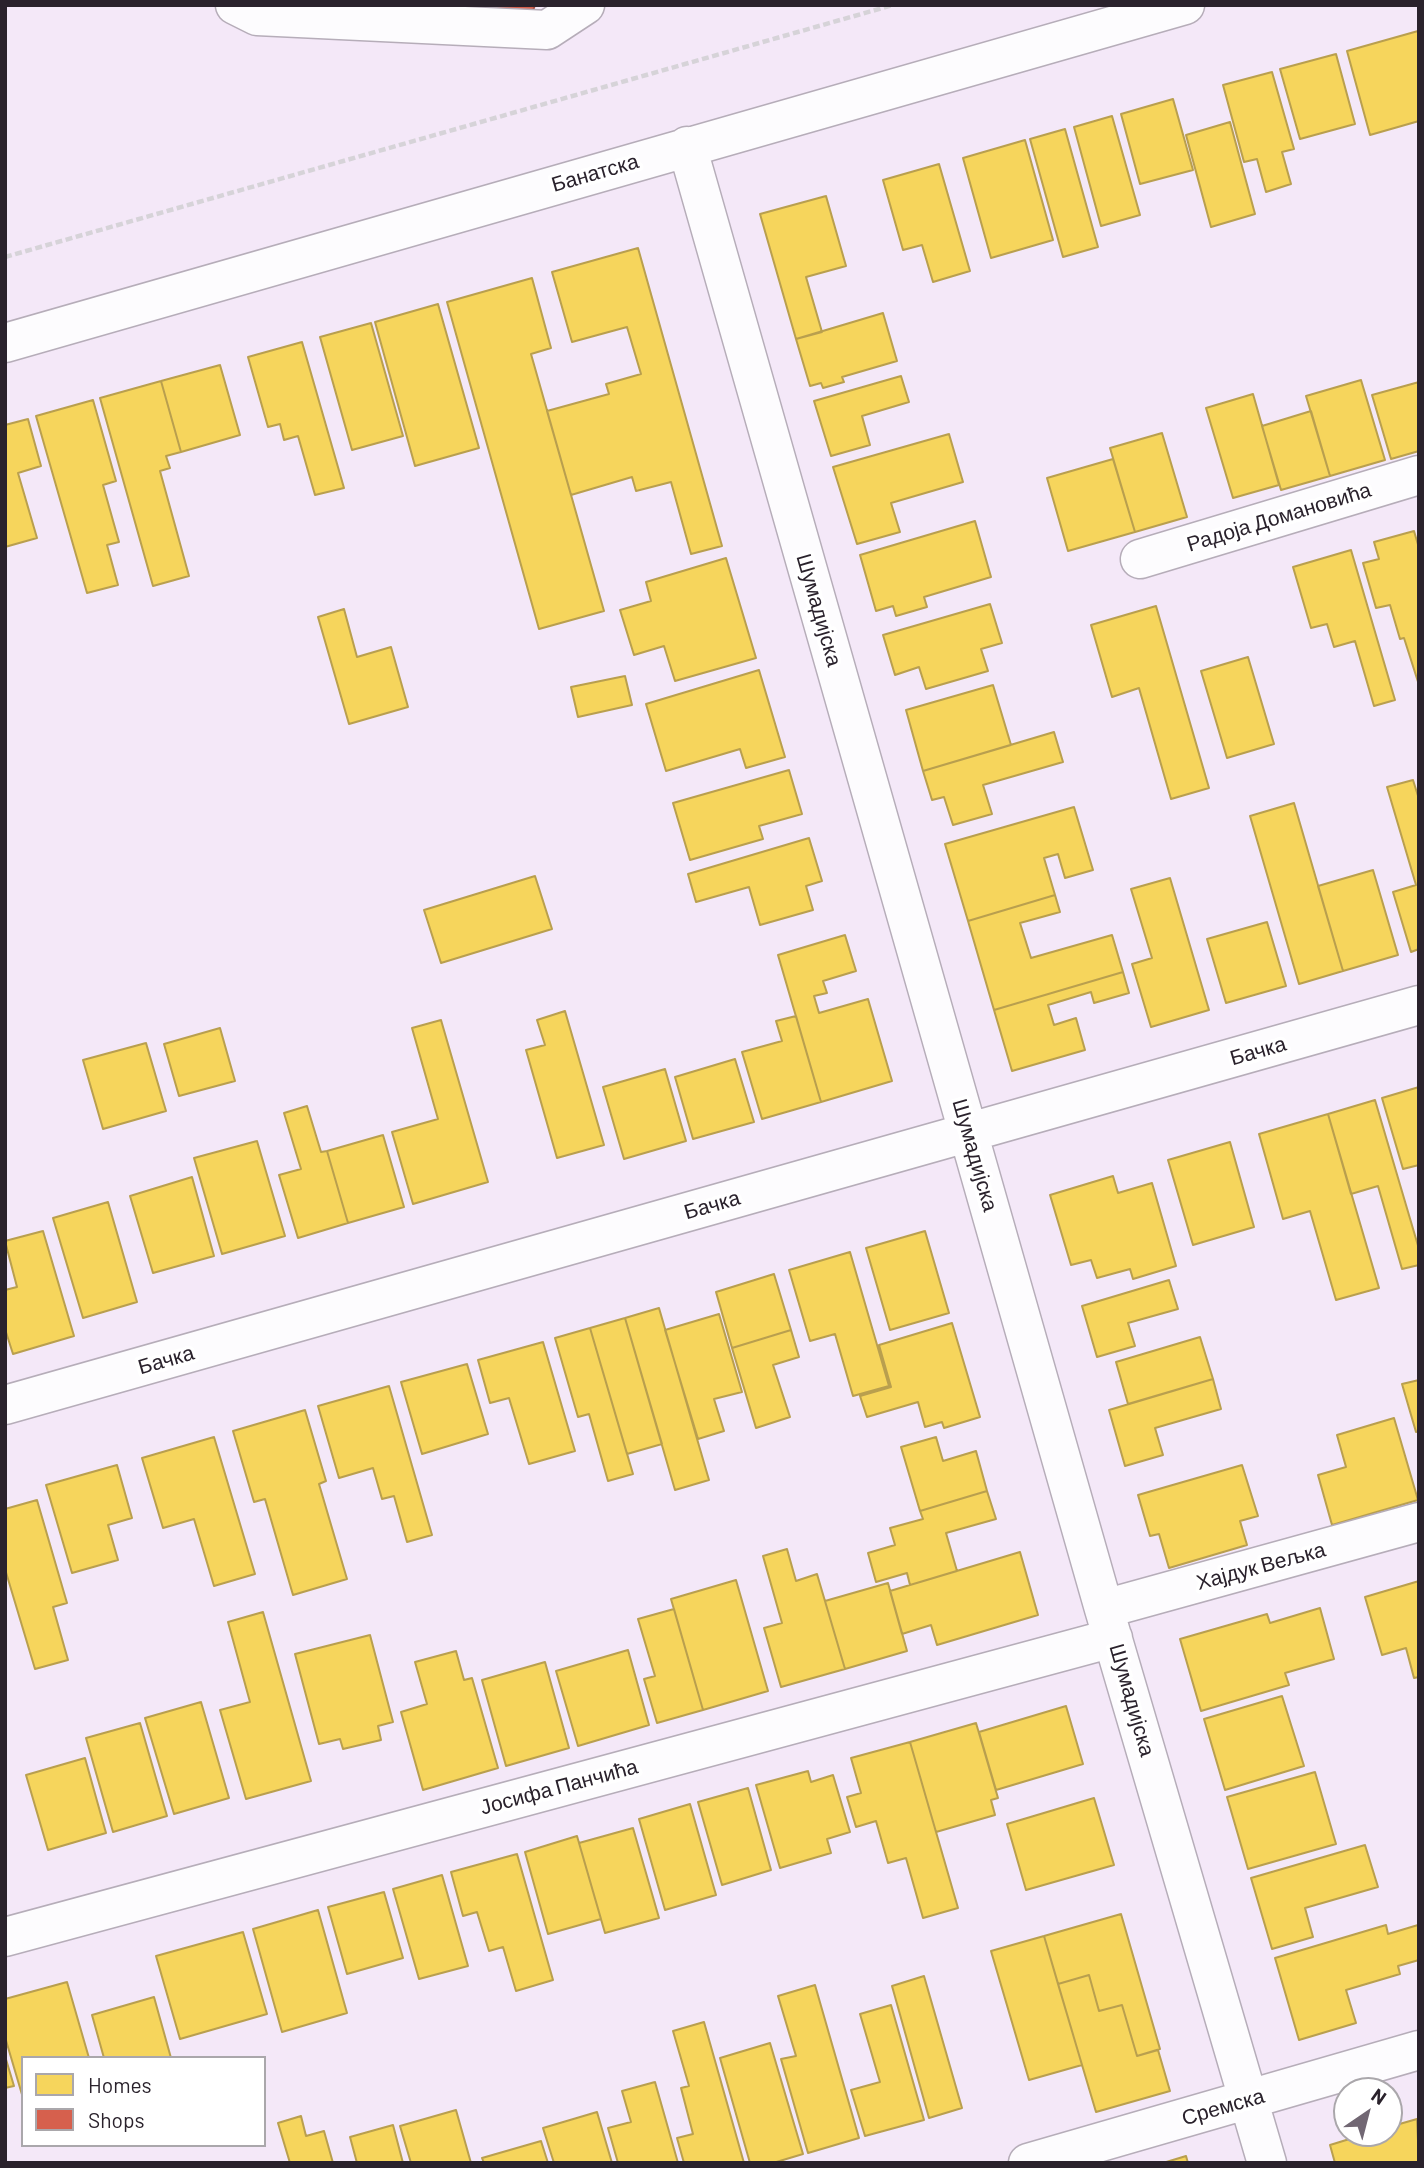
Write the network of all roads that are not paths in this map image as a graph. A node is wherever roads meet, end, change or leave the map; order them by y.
1 (235, 5) edge
2 (585, 5) edge
3 (1185, 5) edge
4 (687, 146) junction
5 (5, 343) edge
6 (1419, 475) edge
7 (1140, 559) dead end
8 (1419, 1005) edge
9 (969, 1133) junction
10 (5, 1405) edge
11 (1419, 1522) edge
12 (1109, 1623) junction
13 (5, 1937) edge
14 (1419, 2050) edge
15 (1249, 2101) junction
16 (1028, 2163) edge
17 (1267, 2163) edge

1 - 2 street
3 - 4 street, Банатска
4 - 5 street, Банатска
4 - 9 street, Шумадијска
6 - 7 street, Радоја Домановића
8 - 9 street, Бачка
9 - 10 street, Бачка
9 - 12 street, Шумадијска
11 - 12 street, Хајдук Вељка
12 - 13 street, Јосифа Панчића
12 - 15 street, Шумадијска
14 - 15 street, Сремска
15 - 16 street, Сремска
15 - 17 street, Шумадијска

